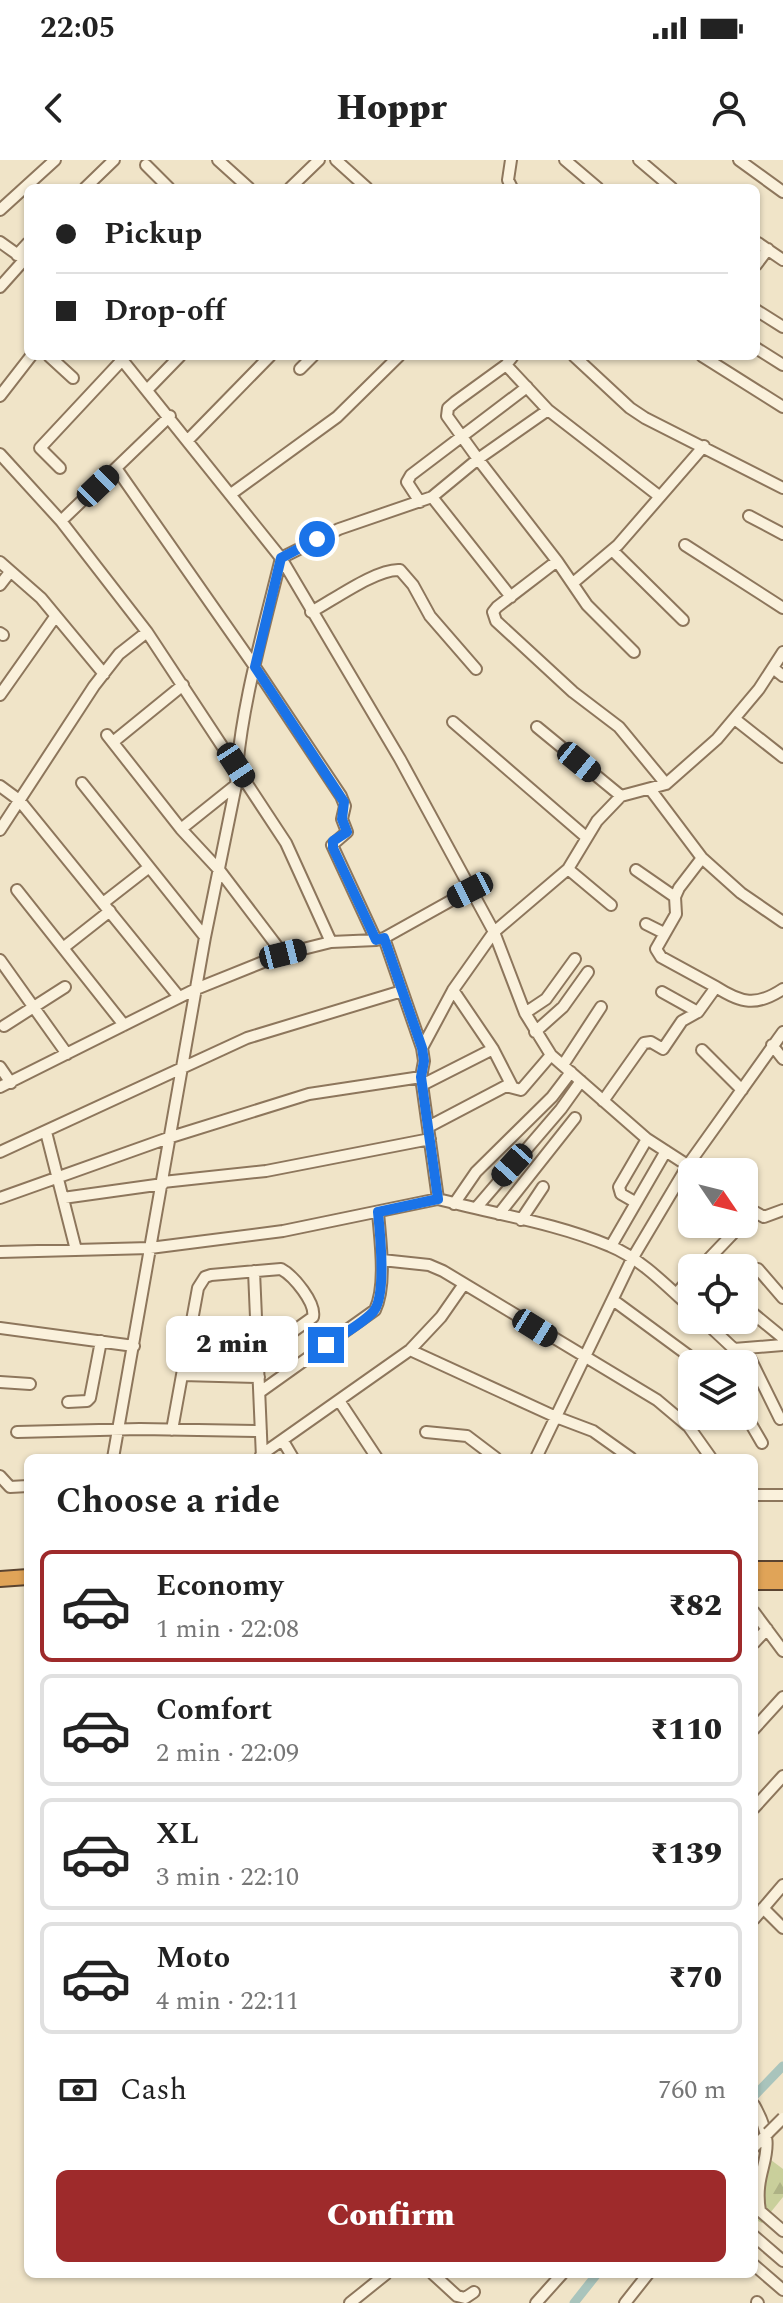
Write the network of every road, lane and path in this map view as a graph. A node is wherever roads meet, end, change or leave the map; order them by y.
1 (55, 160) edge
2 (114, 160) edge
3 (218, 160) edge
4 (319, 160) edge
5 (336, 160) edge
6 (511, 160) edge
7 (565, 160) edge
8 (639, 160) edge
9 (739, 160) edge
10 (146, 165) dead end
11 (29, 184) edge
12 (89, 184) edge
13 (165, 184) edge
14 (245, 184) edge
15 (294, 184) edge
16 (363, 184) edge
17 (510, 184) edge
18 (593, 184) edge
19 (667, 184) edge
20 (24, 188) edge
21 (783, 192) edge
22 (0, 210) edge
23 (0, 242) edge
24 (763, 246) edge
25 (23, 258) edge
26 (783, 260) edge
27 (0, 287) edge
28 (760, 313) edge
29 (783, 327) edge
30 (760, 351) edge
31 (28, 360) edge
32 (53, 360) edge
33 (120, 360) edge
34 (125, 360) edge
35 (176, 360) edge
36 (266, 360) edge
37 (309, 360) edge
38 (395, 360) edge
39 (578, 360) edge
40 (708, 360) edge
41 (510, 361) edge
42 (783, 365) edge
43 (300, 369) dead end
44 (73, 378) dead end
45 (527, 387) junction
46 (147, 390) junction
47 (0, 396) edge
48 (783, 407) edge
49 (548, 410) junction
50 (170, 416) junction
51 (462, 437) junction
52 (188, 440) junction
53 (704, 446) junction
54 (0, 454) edge
55 (478, 459) junction
56 (60, 468) dead end
57 (116, 468) junction
58 (783, 488) edge
59 (231, 494) junction
60 (659, 496) junction
61 (432, 497) junction
62 (420, 502) junction
63 (749, 516) dead end
64 (61, 521) junction
65 (783, 534) edge
66 (685, 545) dead end
67 (612, 550) junction
68 (281, 558) junction
69 (557, 561) junction
70 (0, 562) edge
71 (10, 572) junction
72 (573, 583) junction
73 (0, 585) edge
74 (511, 597) junction
75 (783, 608) edge
76 (311, 612) junction
77 (55, 617) junction
78 (683, 620) dead end
79 (147, 632) junction
80 (634, 652) dead end
81 (783, 652) edge
82 (255, 667) junction
83 (773, 668) junction
84 (476, 669) dead end
85 (104, 674) junction
86 (783, 676) edge
87 (183, 685) junction
88 (0, 695) edge
89 (736, 720) junction
90 (453, 722) dead end
91 (537, 727) dead end
92 (783, 756) edge
93 (236, 765) junction
94 (82, 783) dead end
95 (666, 784) junction
96 (236, 785) junction
97 (0, 786) edge
98 (650, 789) junction
99 (621, 796) junction
100 (19, 800) junction
101 (181, 829) junction
102 (0, 830) edge
103 (586, 837) junction
104 (702, 858) junction
105 (148, 868) junction
106 (568, 869) junction
107 (636, 870) dead end
108 (220, 871) junction
109 (17, 890) dead end
110 (470, 890) junction
111 (675, 897) junction
112 (611, 905) dead end
113 (107, 907) junction
114 (783, 922) edge
115 (646, 924) dead end
116 (494, 932) junction
117 (664, 933) junction
118 (205, 937) junction
119 (380, 939) junction
120 (331, 942) junction
121 (63, 948) junction
122 (283, 954) junction
123 (575, 959) dead end
124 (0, 960) edge
125 (588, 972) dead end
126 (65, 987) dead end
127 (716, 987) junction
128 (196, 989) junction
129 (783, 989) edge
130 (453, 990) junction
131 (402, 991) junction
132 (662, 992) dead end
133 (179, 997) junction
134 (34, 1007) junction
135 (601, 1007) dead end
136 (698, 1012) junction
137 (525, 1013) junction
138 (124, 1025) junction
139 (4, 1026) dead end
140 (535, 1032) junction
141 (783, 1032) edge
142 (772, 1045) junction
143 (422, 1048) junction
144 (493, 1049) junction
145 (702, 1050) dead end
146 (67, 1054) junction
147 (551, 1055) junction
148 (783, 1059) edge
149 (0, 1067) edge
150 (184, 1068) junction
151 (567, 1068) junction
152 (422, 1081) junction
153 (581, 1081) junction
154 (5, 1085) edge
155 (512, 1086) junction
156 (742, 1090) junction
157 (603, 1101) junction
158 (575, 1118) dead end
159 (46, 1132) junction
160 (429, 1133) junction
161 (171, 1137) junction
162 (647, 1139) junction
163 (666, 1151) junction
164 (0, 1152) edge
165 (699, 1158) edge
166 (678, 1159) edge
167 (57, 1176) junction
168 (163, 1183) junction
169 (543, 1187) dead end
170 (678, 1190) edge
171 (0, 1198) edge
172 (63, 1198) junction
173 (438, 1199) junction
174 (635, 1202) junction
175 (454, 1204) junction
176 (476, 1208) junction
177 (783, 1210) edge
178 (378, 1212) junction
179 (499, 1214) junction
180 (758, 1214) edge
181 (521, 1220) junction
182 (729, 1238) edge
183 (611, 1246) junction
184 (150, 1248) junction
185 (0, 1250) edge
186 (76, 1250) junction
187 (713, 1254) edge
188 (632, 1259) junction
189 (382, 1260) junction
190 (758, 1269) dead end
191 (254, 1271) junction
192 (464, 1284) junction
193 (678, 1292) edge
194 (676, 1294) joint
195 (783, 1298) edge
196 (613, 1300) junction
197 (758, 1317) edge
198 (0, 1328) edge
199 (721, 1334) edge
200 (783, 1338) edge
201 (101, 1341) junction
202 (783, 1345) edge
203 (134, 1346) junction
204 (740, 1349) junction
205 (410, 1350) junction
206 (681, 1350) edge
207 (259, 1356) junction
208 (585, 1359) junction
209 (182, 1375) junction
210 (259, 1377) junction
211 (0, 1382) edge
212 (30, 1384) dead end
213 (260, 1392) junction
214 (68, 1402) dead end
215 (340, 1402) junction
216 (556, 1417) junction
217 (780, 1419) dead end
218 (172, 1430) junction
219 (754, 1430) edge
220 (117, 1431) junction
221 (261, 1431) junction
222 (17, 1432) dead end
223 (426, 1432) dead end
224 (283, 1441) junction
225 (762, 1443) dead end
226 (114, 1454) edge
227 (262, 1454) edge
228 (266, 1454) edge
229 (291, 1454) edge
230 (374, 1454) edge
231 (491, 1454) edge
232 (538, 1454) edge
233 (625, 1454) edge
234 (708, 1454) edge
235 (0, 1476) edge
236 (24, 1486) edge
237 (758, 1495) edge
238 (783, 1495) edge
239 (24, 1569) edge
240 (758, 1569) edge
241 (783, 1569) edge
242 (0, 1570) edge
243 (24, 1577) edge
244 (0, 1579) edge
245 (758, 1582) edge
246 (783, 1582) edge
247 (758, 1617) edge
248 (767, 1629) junction
249 (758, 1639) edge
250 (783, 1651) edge
251 (783, 1697) edge
252 (758, 1725) edge
253 (783, 1776) edge
254 (758, 1804) edge
255 (783, 1885) edge
256 (763, 1908) junction
257 (758, 1914) edge
258 (783, 1928) edge
259 (758, 2109) edge
260 (783, 2118) edge
261 (758, 2143) edge
262 (766, 2219) junction
263 (758, 2229) edge
264 (783, 2231) edge
265 (758, 2238) edge
266 (783, 2261) edge
267 (758, 2268) edge
268 (381, 2278) edge
269 (437, 2278) edge
270 (558, 2278) edge
271 (645, 2278) edge
272 (783, 2290) edge
273 (474, 2292) dead end
274 (350, 2303) edge
275 (536, 2303) edge
276 (625, 2303) edge

1 - 11 street
2 - 12 street
3 - 14 street
4 - 15 street
5 - 16 street
6 - 17 street
7 - 18 street
8 - 19 street
9 - 21 street
10 - 13 street
20 - 22 street
23 - 25 street
24 - 26 street
25 - 27 street
28 - 29 street
30 - 42 street
31 - 47 street
32 - 44 street
33 - 56 street
34 - 46 street
35 - 46 street
36 - 52 street
37 - 43 street
38 - 59 street
39 - 53 street
40 - 48 street
41 - 45 street
41 - 51 street
45 - 49 street
45 - 51 street
46 - 50 street
49 - 55 street
49 - 60 street
50 - 52 street
50 - 57 street
51 - 55 street
51 - 62 street
52 - 59 street
53 - 58 street
53 - 60 street
54 - 64 street
55 - 61 street
55 - 69 street
57 - 64 street
57 - 82 street
59 - 68 street
60 - 67 street
61 - 62 street
61 - 74 street
62 - 68 street
63 - 65 street
64 - 79 street
66 - 75 street
67 - 72 street
67 - 78 street
68 - 76 street
68 - 82 street
69 - 72 street
69 - 74 street
70 - 71 street
71 - 73 street
71 - 77 street
72 - 80 street
74 - 95 street
76 - 84 street
76 - 110 street
77 - 85 street
77 - 88 street
79 - 85 street
79 - 87 street
81 - 83 street
82 - 93 street
82 - 119 street
83 - 86 street
83 - 89 street
85 - 100 street
87 - 93 street
87 - 101 street
89 - 92 street
89 - 95 street
90 - 103 street
91 - 99 street
93 - 96 street
93 - 120 street
94 - 105 street
95 - 98 street
96 - 101 street
96 - 108 street
97 - 100 street
98 - 99 street
98 - 104 street
99 - 103 street
100 - 102 street
100 - 113 street
101 - 108 street
103 - 106 street
104 - 111 street
104 - 114 street
105 - 113 street
105 - 118 street
106 - 112 street
106 - 116 street
107 - 111 street
108 - 118 street
108 - 122 street
109 - 121 street
110 - 116 street
110 - 119 street
111 - 117 street
113 - 121 street
113 - 133 street
115 - 117 street
116 - 130 street
116 - 137 street
117 - 127 street
118 - 128 street
119 - 120 street
119 - 131 street
120 - 122 street
121 - 138 street
122 - 128 street
123 - 137 street
124 - 134 street
125 - 140 street
126 - 134 street
127 - 129 street
127 - 136 street
128 - 133 street
128 - 150 street
130 - 143 street
130 - 144 street
131 - 143 street
131 - 150 street
132 - 136 street
133 - 138 street
134 - 139 street
134 - 146 street
135 - 151 street
136 - 157 street
137 - 140 street
138 - 146 street
140 - 147 street
141 - 142 street
142 - 148 street
142 - 156 street
143 - 152 street
144 - 152 street
144 - 155 street
145 - 156 street
146 - 154 street
147 - 151 street
147 - 155 street
149 - 154 street
150 - 159 street
150 - 161 street
151 - 153 street
151 - 175 street
152 - 160 street
152 - 161 street
153 - 157 street
153 - 176 street
155 - 160 street
156 - 165 street
157 - 162 street
158 - 179 street
159 - 164 street
159 - 167 street
160 - 168 street
160 - 173 street
161 - 167 street
161 - 168 street
162 - 163 street
162 - 174 street
163 - 166 street
163 - 174 street
167 - 171 street
167 - 172 street
168 - 172 street
168 - 184 street
169 - 181 street
170 - 188 street
172 - 186 street
173 - 175 street
173 - 178 street
174 - 183 street
175 - 176 street
176 - 179 street
177 - 180 street
178 - 184 street
178 - 189 street
179 - 181 street
181 - 183 street
182 - 187 street
183 - 188 street
184 - 186 street
184 - 203 street
185 - 186 street
188 - 194 street
188 - 196 street
189 - 192 street
189 - 213 street
190 - 195 street
191 - 207 street
191 - 207 street
191 - 209 street
192 - 205 street
192 - 208 street
193 - 194 street
196 - 206 street
196 - 208 street
197 - 200 street
198 - 201 street
199 - 204 street
201 - 203 street
201 - 214 street
202 - 204 street
203 - 220 street
204 - 217 street
205 - 215 street
205 - 216 street
207 - 210 street
208 - 216 street
208 - 234 street
209 - 210 street
209 - 218 street
210 - 213 street
211 - 212 street
213 - 221 street
215 - 224 street
215 - 230 street
216 - 232 street
216 - 233 street
218 - 220 street
218 - 221 street
219 - 225 street
220 - 222 street
220 - 226 street
221 - 227 street
223 - 231 street
224 - 228 street
224 - 229 street
235 - 236 street
237 - 238 street
239 - 242 highway
240 - 241 highway
243 - 244 highway
245 - 246 highway
247 - 248 street
248 - 249 street
248 - 250 street
251 - 252 street
253 - 254 street
255 - 256 street
256 - 257 street
256 - 258 street
259 - 262 street
260 - 261 street, bridge
262 - 263 street
262 - 264 street
265 - 266 street
267 - 272 street
268 - 274 street
269 - 273 street
270 - 275 street
271 - 276 street

